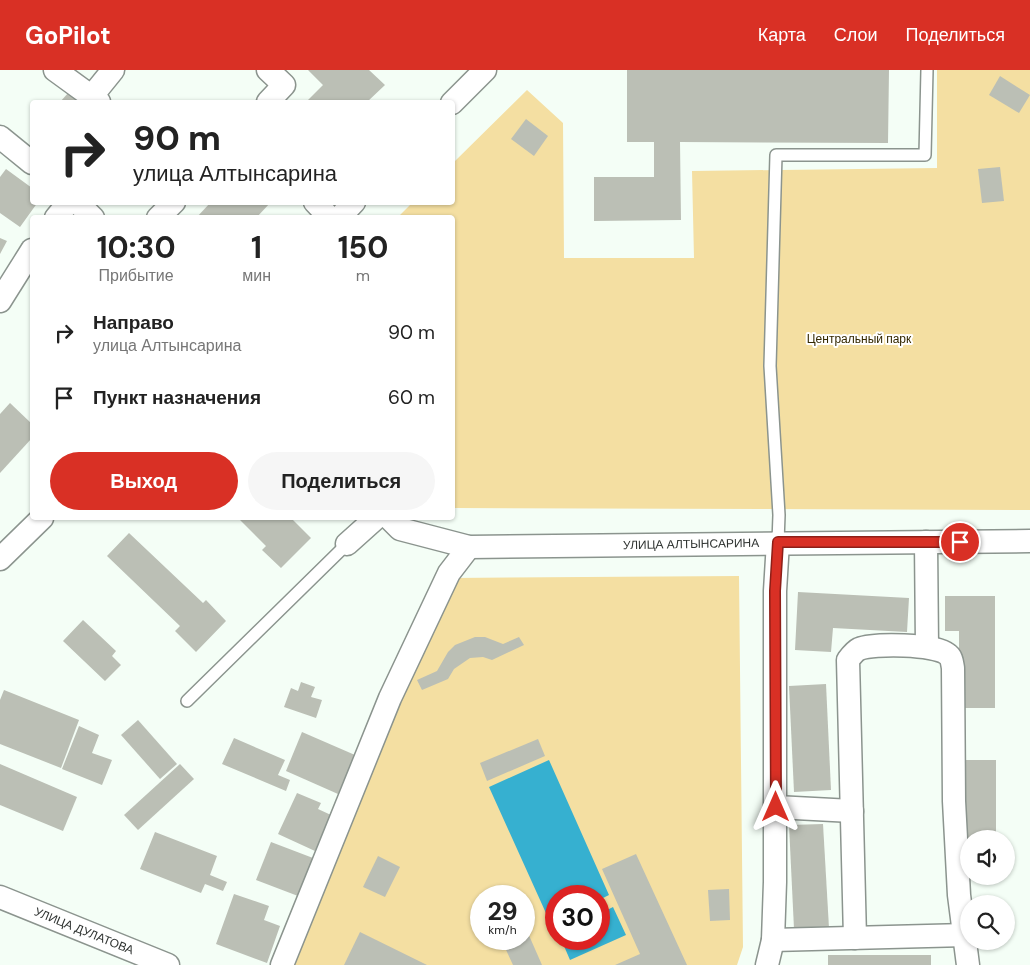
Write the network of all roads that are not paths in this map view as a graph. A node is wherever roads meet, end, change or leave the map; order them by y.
1 (55, 70) edge
2 (113, 70) edge
3 (268, 70) edge
4 (485, 70) edge
5 (927, 70) edge
6 (95, 99) edge
7 (270, 100) edge
8 (455, 100) edge
9 (0, 137) edge
10 (30, 161) edge
11 (67, 205) edge
12 (80, 205) edge
13 (171, 205) edge
14 (318, 205) edge
15 (351, 205) edge
16 (58, 215) edge
17 (91, 215) edge
18 (161, 215) edge
19 (327, 215) edge
20 (342, 215) edge
21 (30, 253) edge
22 (0, 301) edge
23 (40, 520) edge
24 (374, 520) edge
25 (391, 520) edge
26 (1030, 541) edge
27 (778, 542) junction
28 (926, 542) junction
29 (347, 544) joint
30 (469, 547) junction
31 (0, 559) edge
32 (927, 647) junction
33 (187, 701) dead end
34 (776, 807) junction
35 (852, 811) junction
36 (0, 897) edge
37 (960, 901) edge
38 (960, 935) edge
39 (855, 938) junction
40 (773, 940) junction
41 (967, 950) edge
42 (168, 965) edge
43 (282, 965) edge
44 (767, 965) edge
45 (968, 965) edge

1 - 6 street
2 - 6 street
3 - 7 street
4 - 8 street
5 - 27 lane
9 - 10 street
11 - 16 street
12 - 17 street
13 - 18 street
14 - 19 street
15 - 20 street
21 - 22 street
23 - 31 street
24 - 29 street
25 - 30 street, УЛИЦА АЛТЫНСАРИНА
26 - 28 street, УЛИЦА АЛТЫНСАРИНА
27 - 28 street, УЛИЦА АЛТЫНСАРИНА
27 - 30 street, УЛИЦА АЛТЫНСАРИНА
27 - 34 street
28 - 32 street
29 - 33 lane
30 - 43 street
32 - 35 street
32 - 37 street
34 - 35 street
34 - 40 street
35 - 39 street
36 - 42 street, УЛИЦА ДУЛАТОВА
38 - 39 street
39 - 40 street
40 - 44 street
41 - 45 street

